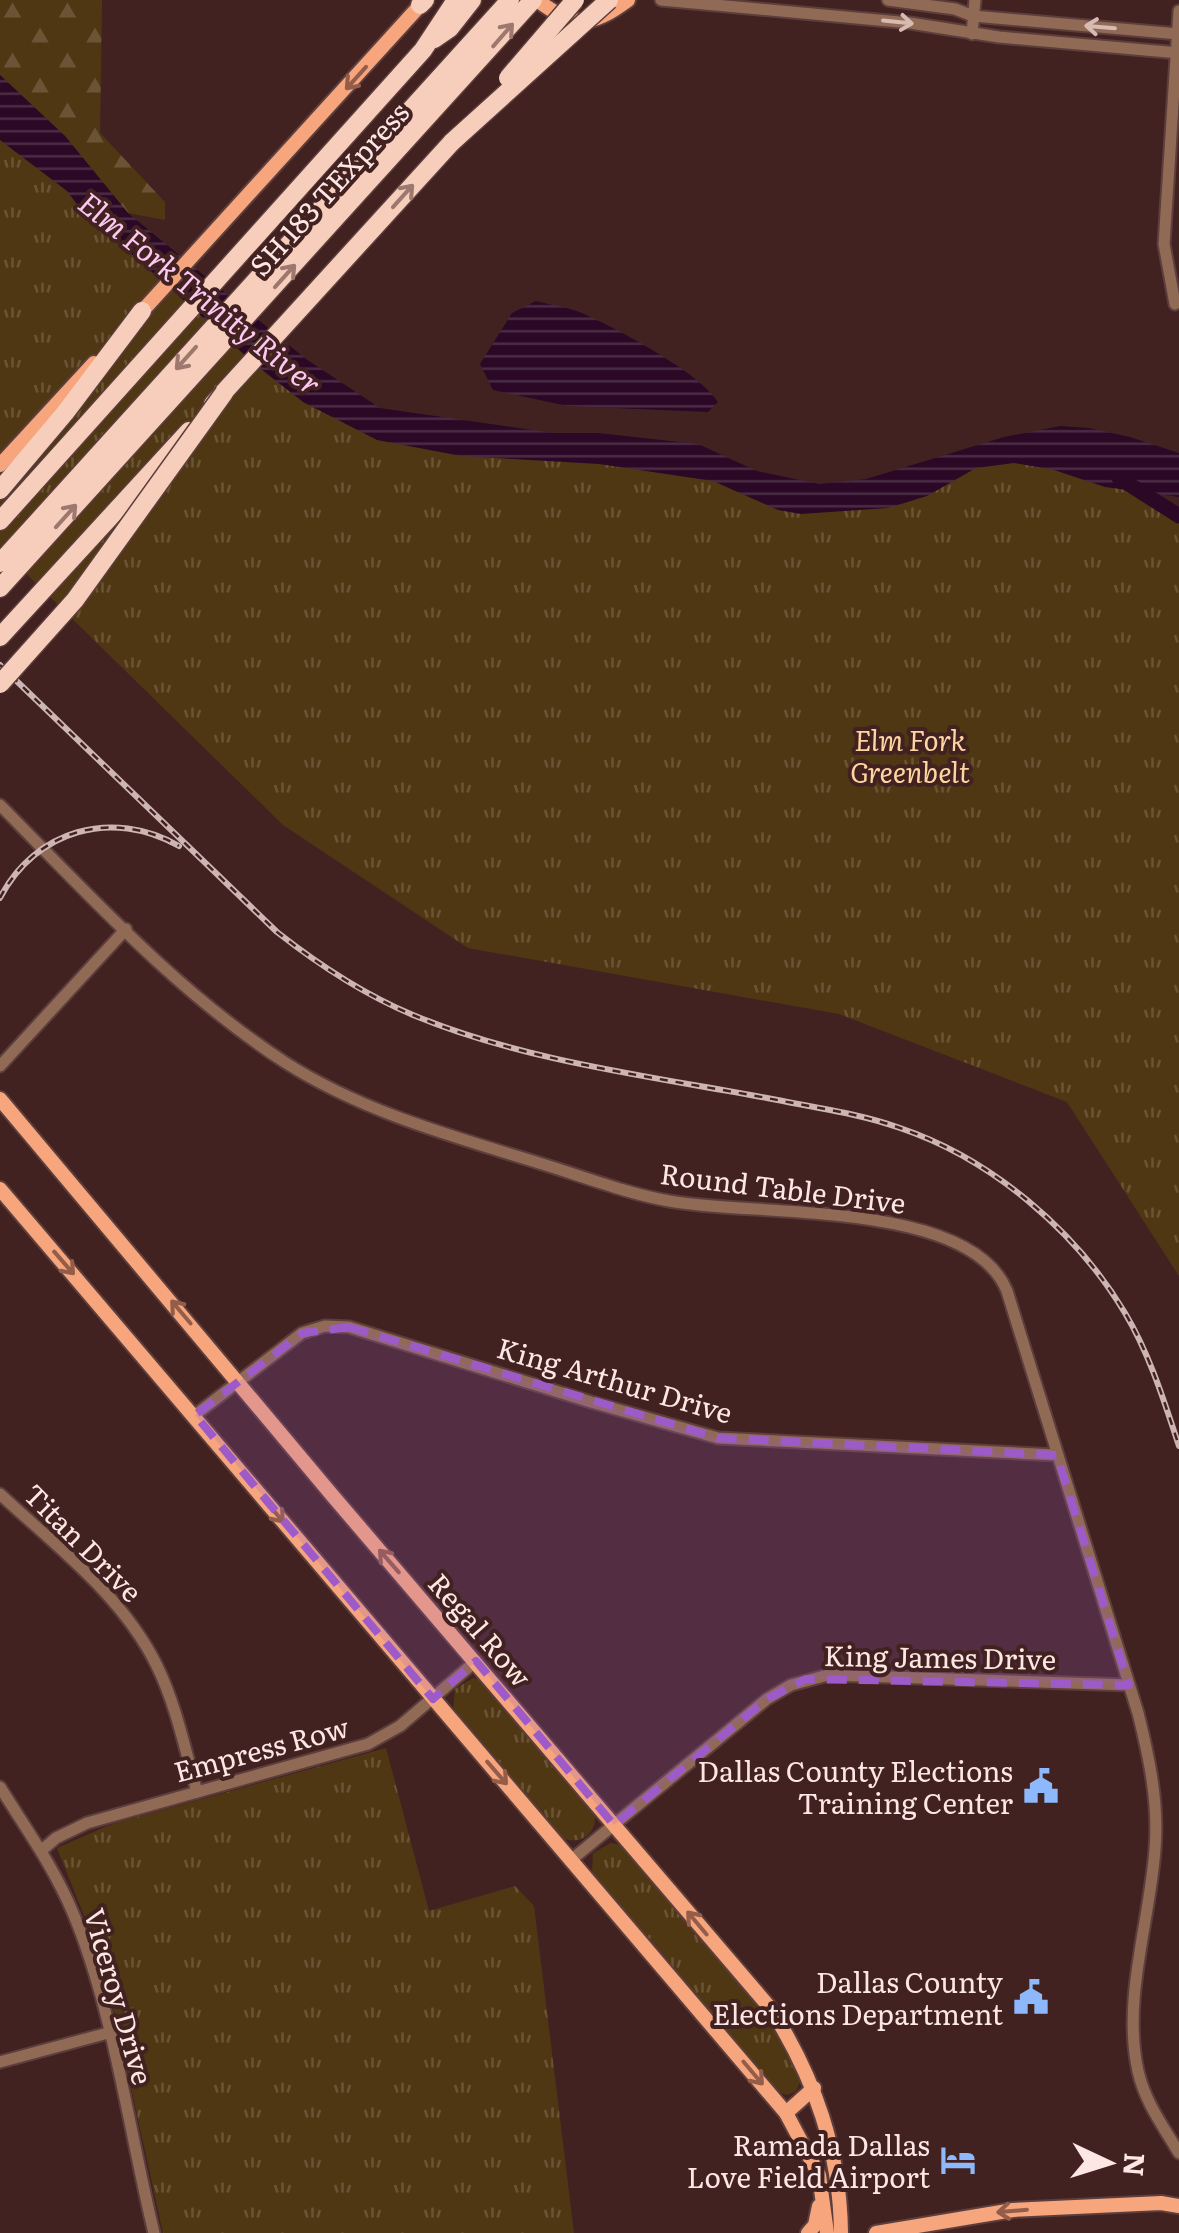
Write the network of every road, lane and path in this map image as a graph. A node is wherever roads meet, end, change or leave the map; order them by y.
1 (456, 0) edge
2 (472, 0) edge
3 (510, 0) edge
4 (535, 0) edge
5 (574, 0) edge
6 (609, 0) edge
7 (628, 0) edge
8 (661, 0) edge
9 (888, 0) edge
10 (975, 0) edge
11 (423, 2) edge
12 (1179, 11) edge
13 (974, 16) junction
14 (972, 34) junction
15 (1178, 34) edge
16 (430, 42) junction
17 (1178, 53) edge
18 (452, 142) junction
19 (1175, 304) dead end
20 (142, 311) junction
21 (224, 393) junction
22 (0, 465) edge
23 (0, 490) edge
24 (0, 520) edge
25 (0, 563) edge
26 (0, 588) edge
27 (0, 636) edge
28 (0, 684) edge
29 (0, 805) edge
30 (126, 929) junction
31 (0, 1066) edge
32 (0, 1099) edge
33 (0, 1190) edge
34 (238, 1380) junction
35 (194, 1415) junction
36 (1057, 1455) junction
37 (0, 1494) edge
38 (476, 1661) junction
39 (1130, 1686) junction
40 (433, 1698) junction
41 (0, 1787) edge
42 (197, 1792) junction
43 (614, 1825) junction
44 (42, 1850) junction
45 (571, 1860) junction
46 (108, 2033) junction
47 (0, 2062) edge
48 (814, 2088) junction
49 (786, 2114) junction
50 (1179, 2152) edge
51 (819, 2175) junction
52 (1175, 2201) edge
53 (154, 2233) edge
54 (808, 2233) edge
55 (827, 2233) edge
56 (842, 2233) edge
57 (876, 2233) edge

1 - 16 highway
2 - 16 highway
3 -> 25 highway, SH 183 TEXpress
4 - 7 main road
26 -> 4 highway, SH 183 TEXpress
5 - 18 highway, bridge
6 - 18 highway, bridge
8 -> 14 street
9 - 13 street
10 - 13 street
11 -> 20 main road
12 - 15 street
13 - 14 street
15 -> 13 street
14 - 17 street
15 - 17 street
16 - 24 highway
17 - 19 street
21 -> 18 highway
20 - 22 main road
20 - 23 highway
21 - 27 highway, bridge
21 - 28 highway, bridge
29 - 30 street, Round Table Drive
30 - 31 street
30 - 36 street, Round Table Drive
34 -> 32 main road, Regal Row
33 -> 35 main road
34 - 35 street, King Arthur Drive
34 - 36 street, King Arthur Drive
38 -> 34 main road, Regal Row
35 -> 40 main road
36 - 39 street, Round Table Drive
37 - 42 street, Titan Drive
38 - 40 street, Empress Row
38 - 43 main road, Regal Row
39 - 43 street, King James Drive
39 - 50 street, Round Table Drive
40 - 42 street, Empress Row
40 -> 45 main road
41 - 44 street, Viceroy Drive
42 - 44 street, Empress Row
43 - 45 street, King James Drive
48 -> 43 main road, Regal Row
44 - 46 street, Viceroy Drive
45 -> 49 main road
46 - 47 street
46 - 53 street, Viceroy Drive
48 - 49 main road
48 - 56 main road, Regal Row
49 - 51 main road
51 - 54 main road
51 - 55 main road
52 -> 57 main road

